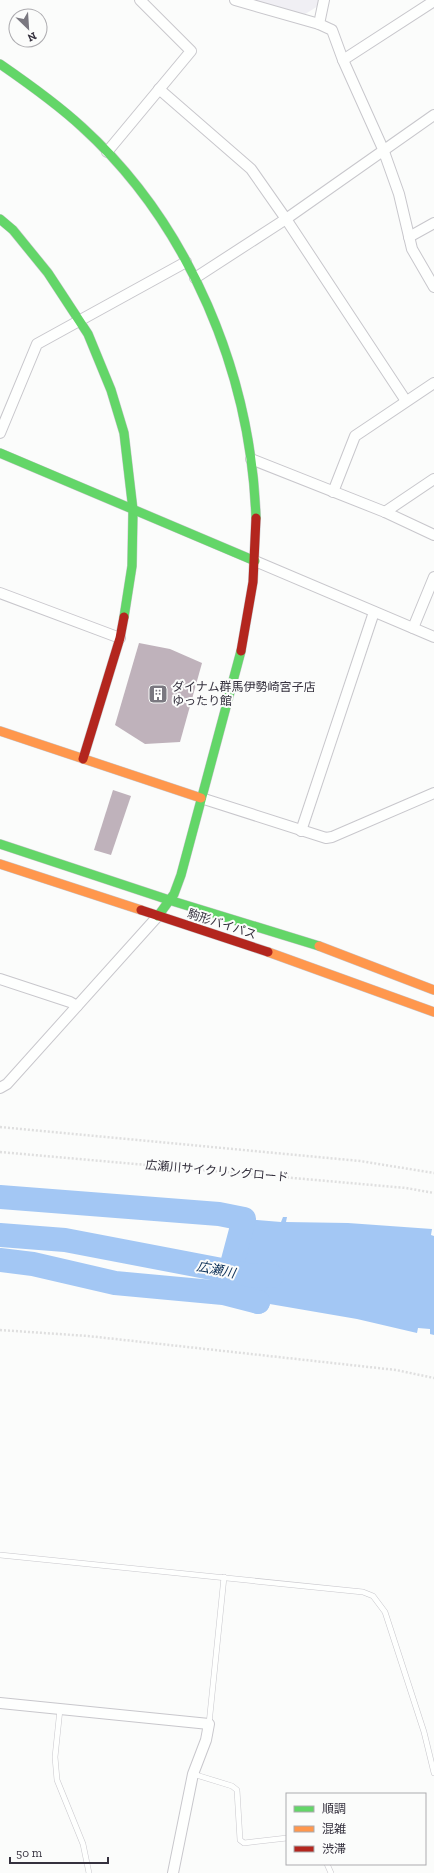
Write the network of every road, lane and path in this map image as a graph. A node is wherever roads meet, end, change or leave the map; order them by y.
1 (140, 0) edge
2 (235, 0) edge
3 (324, 0) edge
4 (434, 1) edge
5 (319, 24) junction
6 (343, 60) junction
7 (0, 64) edge
8 (159, 89) junction
9 (434, 115) edge
10 (383, 149) junction
11 (108, 152) junction
12 (0, 219) edge
13 (286, 219) junction
14 (434, 223) edge
15 (409, 237) junction
16 (186, 262) junction
17 (195, 278) junction
18 (434, 287) edge
19 (80, 321) junction
20 (434, 383) edge
21 (406, 401) junction
22 (0, 433) edge
23 (0, 453) edge
24 (252, 459) junction
25 (434, 480) edge
26 (333, 492) junction
27 (133, 510) junction
28 (385, 512) junction
29 (434, 535) edge
30 (255, 562) junction
31 (434, 577) edge
32 (0, 593) edge
33 (374, 612) junction
34 (413, 628) junction
35 (434, 637) edge
36 (120, 638) junction
37 (0, 732) edge
38 (83, 759) junction
39 (434, 793) edge
40 (201, 798) junction
41 (301, 830) junction
42 (0, 844) edge
43 (0, 864) edge
44 (169, 900) junction
45 (158, 916) junction
46 (0, 979) edge
47 (434, 990) edge
48 (77, 1006) junction
49 (434, 1012) edge
50 (0, 1088) edge
51 (0, 1127) edge
52 (0, 1152) edge
53 (434, 1173) edge
54 (434, 1193) edge
55 (0, 1330) edge
56 (434, 1378) edge
57 (0, 1555) edge
58 (224, 1577) junction
59 (0, 1703) edge
60 (60, 1709) junction
61 (209, 1724) junction
62 (434, 1773) edge
63 (193, 1774) junction
64 (286, 1838) edge
65 (89, 1873) edge
66 (173, 1873) edge

1 - 8 street
2 - 5 street
3 - 5 street
4 - 6 street
5 - 6 street
6 - 10 street
7 - 11 street
8 - 11 street
8 - 13 street
9 - 10 street
10 - 13 street
10 - 15 street
11 - 16 street
12 - 19 street
13 - 17 street
13 - 21 street
14 - 15 street
15 - 18 street
16 - 17 street
16 - 19 street
17 - 24 street
19 - 22 street
19 - 27 street
20 - 21 street
21 - 26 street
23 - 27 street
24 - 26 street
24 - 30 street
25 - 28 street
26 - 28 street
27 - 30 street
27 - 36 street
28 - 29 street
30 - 33 street
30 - 40 street
31 - 34 street
32 - 36 street
33 - 34 street
33 - 41 street
34 - 35 street
36 - 38 street
37 - 38 street
38 - 40 street
39 - 41 street
40 - 41 street
40 - 44 street
42 - 44 street, 駒形バイパス
43 - 45 street, 駒形バイパス
44 - 45 street
44 - 47 street, 駒形バイパス
45 - 48 street
45 - 49 street, 駒形バイパス
46 - 48 street
48 - 50 street
51 - 53 path
52 - 54 path, 広瀬川サイクリングロード
55 - 56 path
57 - 58 lane
58 - 61 lane
58 - 62 lane
59 - 60 street
60 - 61 street
60 - 65 lane
61 - 63 street
63 - 64 lane
63 - 66 street

